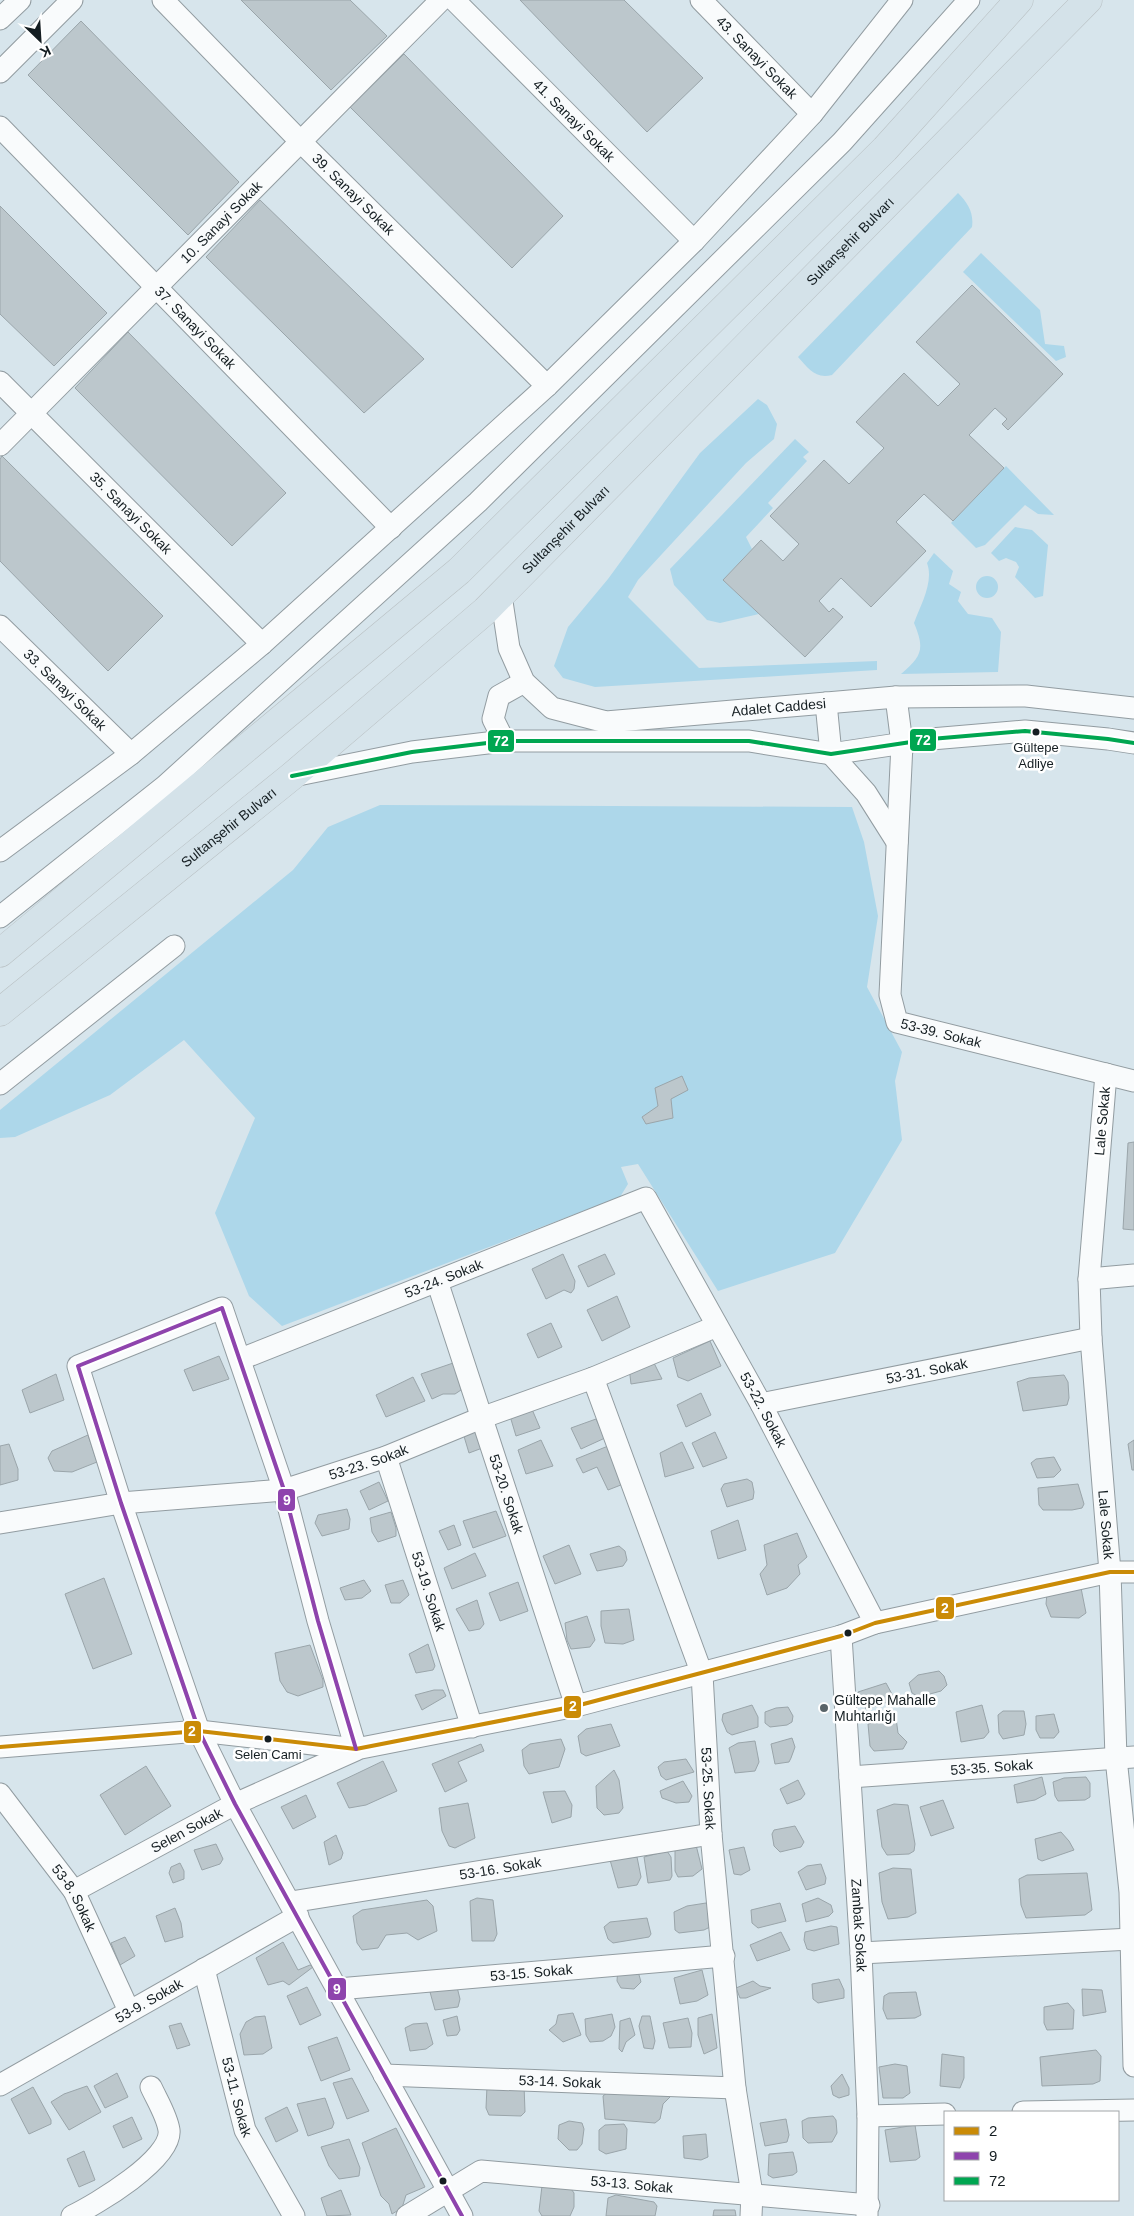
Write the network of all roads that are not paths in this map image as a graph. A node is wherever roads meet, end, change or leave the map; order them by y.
1 (20, 0) edge
2 (72, 0) edge
3 (163, 0) edge
4 (441, 0) edge
5 (454, 0) edge
6 (701, 0) edge
7 (902, 0) edge
8 (970, 0) edge
9 (1019, 0) edge
10 (1088, 0) edge
11 (0, 20) edge
12 (0, 72) edge
13 (812, 114) junction
14 (0, 127) edge
15 (300, 141) junction
16 (694, 241) junction
17 (155, 287) junction
18 (0, 382) edge
19 (547, 386) junction
20 (32, 414) junction
21 (0, 445) edge
22 (391, 528) junction
23 (501, 595) junction
24 (0, 626) edge
25 (262, 644) junction
26 (524, 682) junction
27 (896, 697) junction
28 (826, 703) junction
29 (1134, 708) edge
30 (504, 741) junction
31 (1134, 743) edge
32 (902, 744) junction
33 (131, 754) junction
34 (831, 754) junction
35 (292, 776) junction
36 (897, 842) junction
37 (1, 850) edge
38 (0, 917) edge
39 (174, 946) dead end
40 (0, 954) edge
41 (0, 1012) edge
42 (1106, 1074) junction
43 (1134, 1081) edge
44 (0, 1084) edge
45 (646, 1198) joint
46 (1134, 1275) edge
47 (1089, 1279) junction
48 (437, 1281) junction
49 (717, 1326) junction
50 (1091, 1338) junction
51 (240, 1359) junction
52 (593, 1378) junction
53 (761, 1404) junction
54 (481, 1418) junction
55 (386, 1457) junction
56 (284, 1490) junction
57 (121, 1503) junction
58 (0, 1523) edge
59 (1110, 1572) junction
60 (1134, 1572) edge
61 (875, 1623) junction
62 (841, 1636) junction
63 (702, 1674) junction
64 (576, 1706) junction
65 (472, 1726) junction
66 (199, 1731) junction
67 (0, 1747) edge
68 (356, 1750) junction
69 (1125, 1758) edge
70 (850, 1777) junction
71 (0, 1794) edge
72 (235, 1804) junction
73 (711, 1834) junction
74 (74, 1891) junction
75 (1132, 1892) edge
76 (295, 1909) junction
77 (1131, 1939) junction
78 (861, 1953) junction
79 (724, 1956) junction
80 (204, 1969) junction
81 (338, 1989) junction
82 (129, 2012) junction
83 (1134, 2057) edge
84 (384, 2075) junction
85 (0, 2085) edge
86 (151, 2087) dead end
87 (735, 2088) junction
88 (1134, 2110) edge
89 (1078, 2111) edge
90 (944, 2114) edge
91 (868, 2116) junction
92 (448, 2190) junction
93 (752, 2194) junction
94 (868, 2210) edge
95 (72, 2216) edge
96 (294, 2216) edge
97 (407, 2216) edge
98 (462, 2216) edge
99 (751, 2216) edge

1 - 11 street
2 - 12 street
3 - 15 street, 39. Sanayi Sokak
4 - 15 street, 10. Sanayi Sokak
5 - 16 street, 41. Sanayi Sokak
6 - 13 street, 43. Sanayi Sokak
7 - 13 street
8 - 38 street
9 - 40 highway
10 - 23 highway, Sultanşehir Bulvarı
13 - 16 street
14 - 17 street, 37. Sanayi Sokak
15 - 17 street, 10. Sanayi Sokak
15 - 19 street, 39. Sanayi Sokak
16 - 19 street
17 - 20 street, 10. Sanayi Sokak
17 - 22 street, 37. Sanayi Sokak
18 - 20 street, 35. Sanayi Sokak
19 - 22 street
20 - 21 street, 10. Sanayi Sokak
20 - 25 street, 35. Sanayi Sokak
22 - 25 street
23 - 26 street, Adalet Caddesi
23 - 35 highway, Sultanşehir Bulvarı
24 - 33 street, 33. Sanayi Sokak
25 - 33 street
26 - 28 street, Adalet Caddesi
26 - 30 street
27 - 28 street, Adalet Caddesi
27 - 29 street, Adalet Caddesi
27 - 32 street, 53-39. Sokak
28 - 34 street
30 - 34 street
30 - 35 street
31 - 32 street
32 - 34 street
32 - 36 street, 53-39. Sokak
33 - 37 street
34 - 36 street
35 - 41 highway, Sultanşehir Bulvarı
36 - 42 street, 53-39. Sokak
39 - 44 street
42 - 43 street, 53-39. Sokak
42 - 47 street, Lale Sokak
45 - 48 street, 53-24. Sokak
45 - 49 street, 53-22. Sokak
46 - 47 street
47 - 50 street, Lale Sokak
48 - 51 street, 53-24. Sokak
48 - 54 street, 53-20. Sokak
49 - 52 street, 53-23. Sokak
49 - 53 street, 53-22. Sokak
50 - 53 street, 53-31. Sokak
50 - 59 street, Lale Sokak
51 - 56 street
51 - 57 street
52 - 54 street, 53-23. Sokak
52 - 63 street, 53-25. Sokak
53 - 61 street, 53-22. Sokak
54 - 55 street, 53-23. Sokak
54 - 64 street, 53-20. Sokak
55 - 56 street, 53-23. Sokak
55 - 65 street, 53-19. Sokak
56 - 57 street, 53-23. Sokak
56 - 68 street
57 - 58 street, 53-23. Sokak
57 - 66 street
59 - 60 street
59 - 61 street
59 - 69 street, Lale Sokak
61 - 62 street
62 - 63 street
62 - 70 street, Zambak Sokak
63 - 64 street
63 - 73 street, 53-25. Sokak
64 - 65 street
65 - 68 street
66 - 67 street
66 - 68 street
66 - 72 street
68 - 72 street, Selen Sokak
69 - 70 street, 53-35. Sokak
69 - 75 street, Lale Sokak
70 - 78 street, Zambak Sokak
71 - 74 street, 53-8. Sokak
72 - 74 street, Selen Sokak
72 - 76 street
73 - 76 street, 53-16. Sokak
73 - 79 street, 53-25. Sokak
74 - 82 street, 53-8. Sokak
75 - 77 street, Lale Sokak
76 - 80 street, 53-9. Sokak
76 - 81 street
77 - 78 street
77 - 83 street, Lale Sokak
78 - 91 street, Zambak Sokak
79 - 81 street, 53-15. Sokak
79 - 87 street, 53-25. Sokak
80 - 82 street, 53-9. Sokak
80 - 96 street, 53-11. Sokak
81 - 84 street
82 - 85 street, 53-9. Sokak
84 - 87 street, 53-14. Sokak
84 - 92 street
86 - 95 street
87 - 93 street, 53-25. Sokak
88 - 89 street
90 - 91 street
91 - 94 street, Zambak Sokak
92 - 93 street, 53-13. Sokak
92 - 97 street, 53-13. Sokak
92 - 98 street
93 - 94 street, 53-13. Sokak
93 - 99 street, 53-25. Sokak

